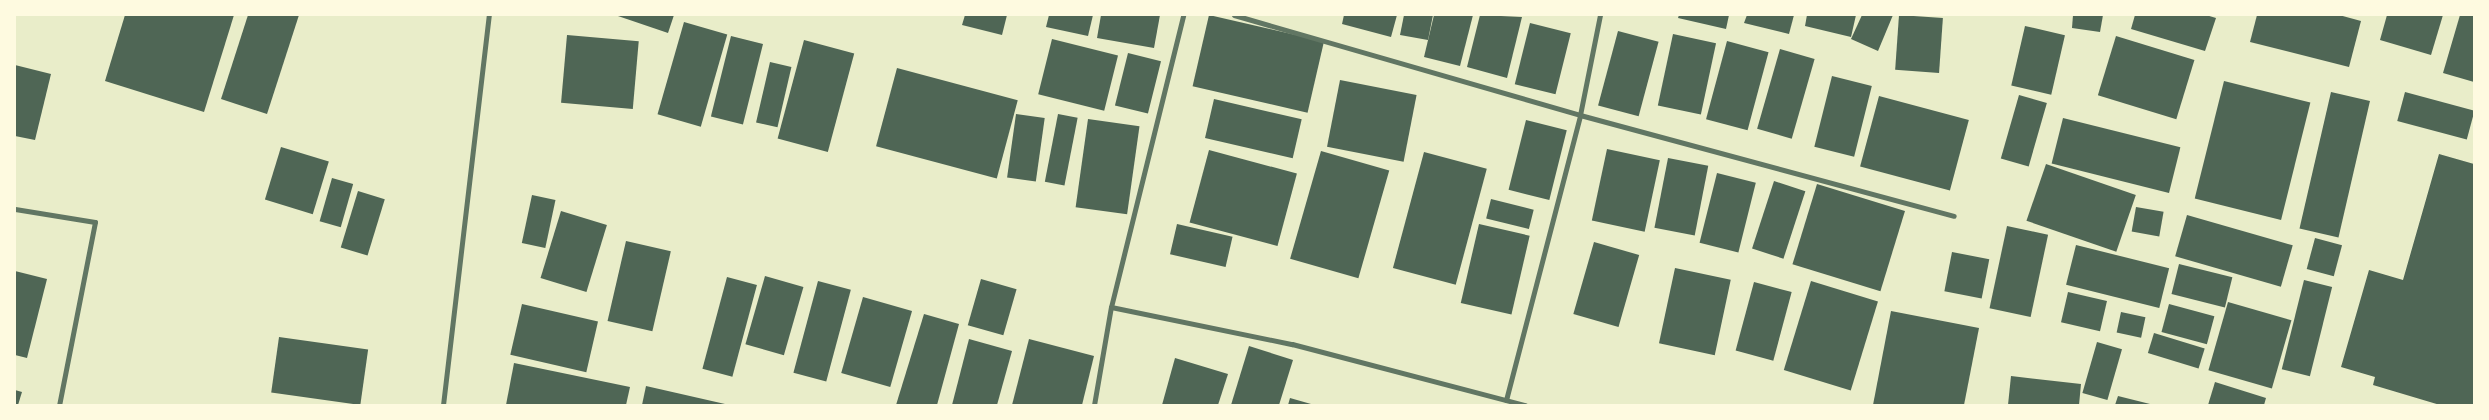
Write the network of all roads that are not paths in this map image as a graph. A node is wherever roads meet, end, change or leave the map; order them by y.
1 (489, 15) edge
2 (1183, 15) edge
3 (1234, 15) edge
4 (1600, 15) edge
5 (1580, 115) junction
6 (15, 209) edge
7 (1954, 216) dead end
8 (1111, 307) junction
9 (1506, 400) junction
10 (59, 405) edge
11 (443, 405) edge
12 (1094, 405) edge
13 (1525, 405) edge

1 - 11 street
2 - 8 street
3 - 5 street
4 - 5 street
5 - 7 street
5 - 9 street
6 - 10 street
8 - 9 street
8 - 12 street
9 - 13 street

